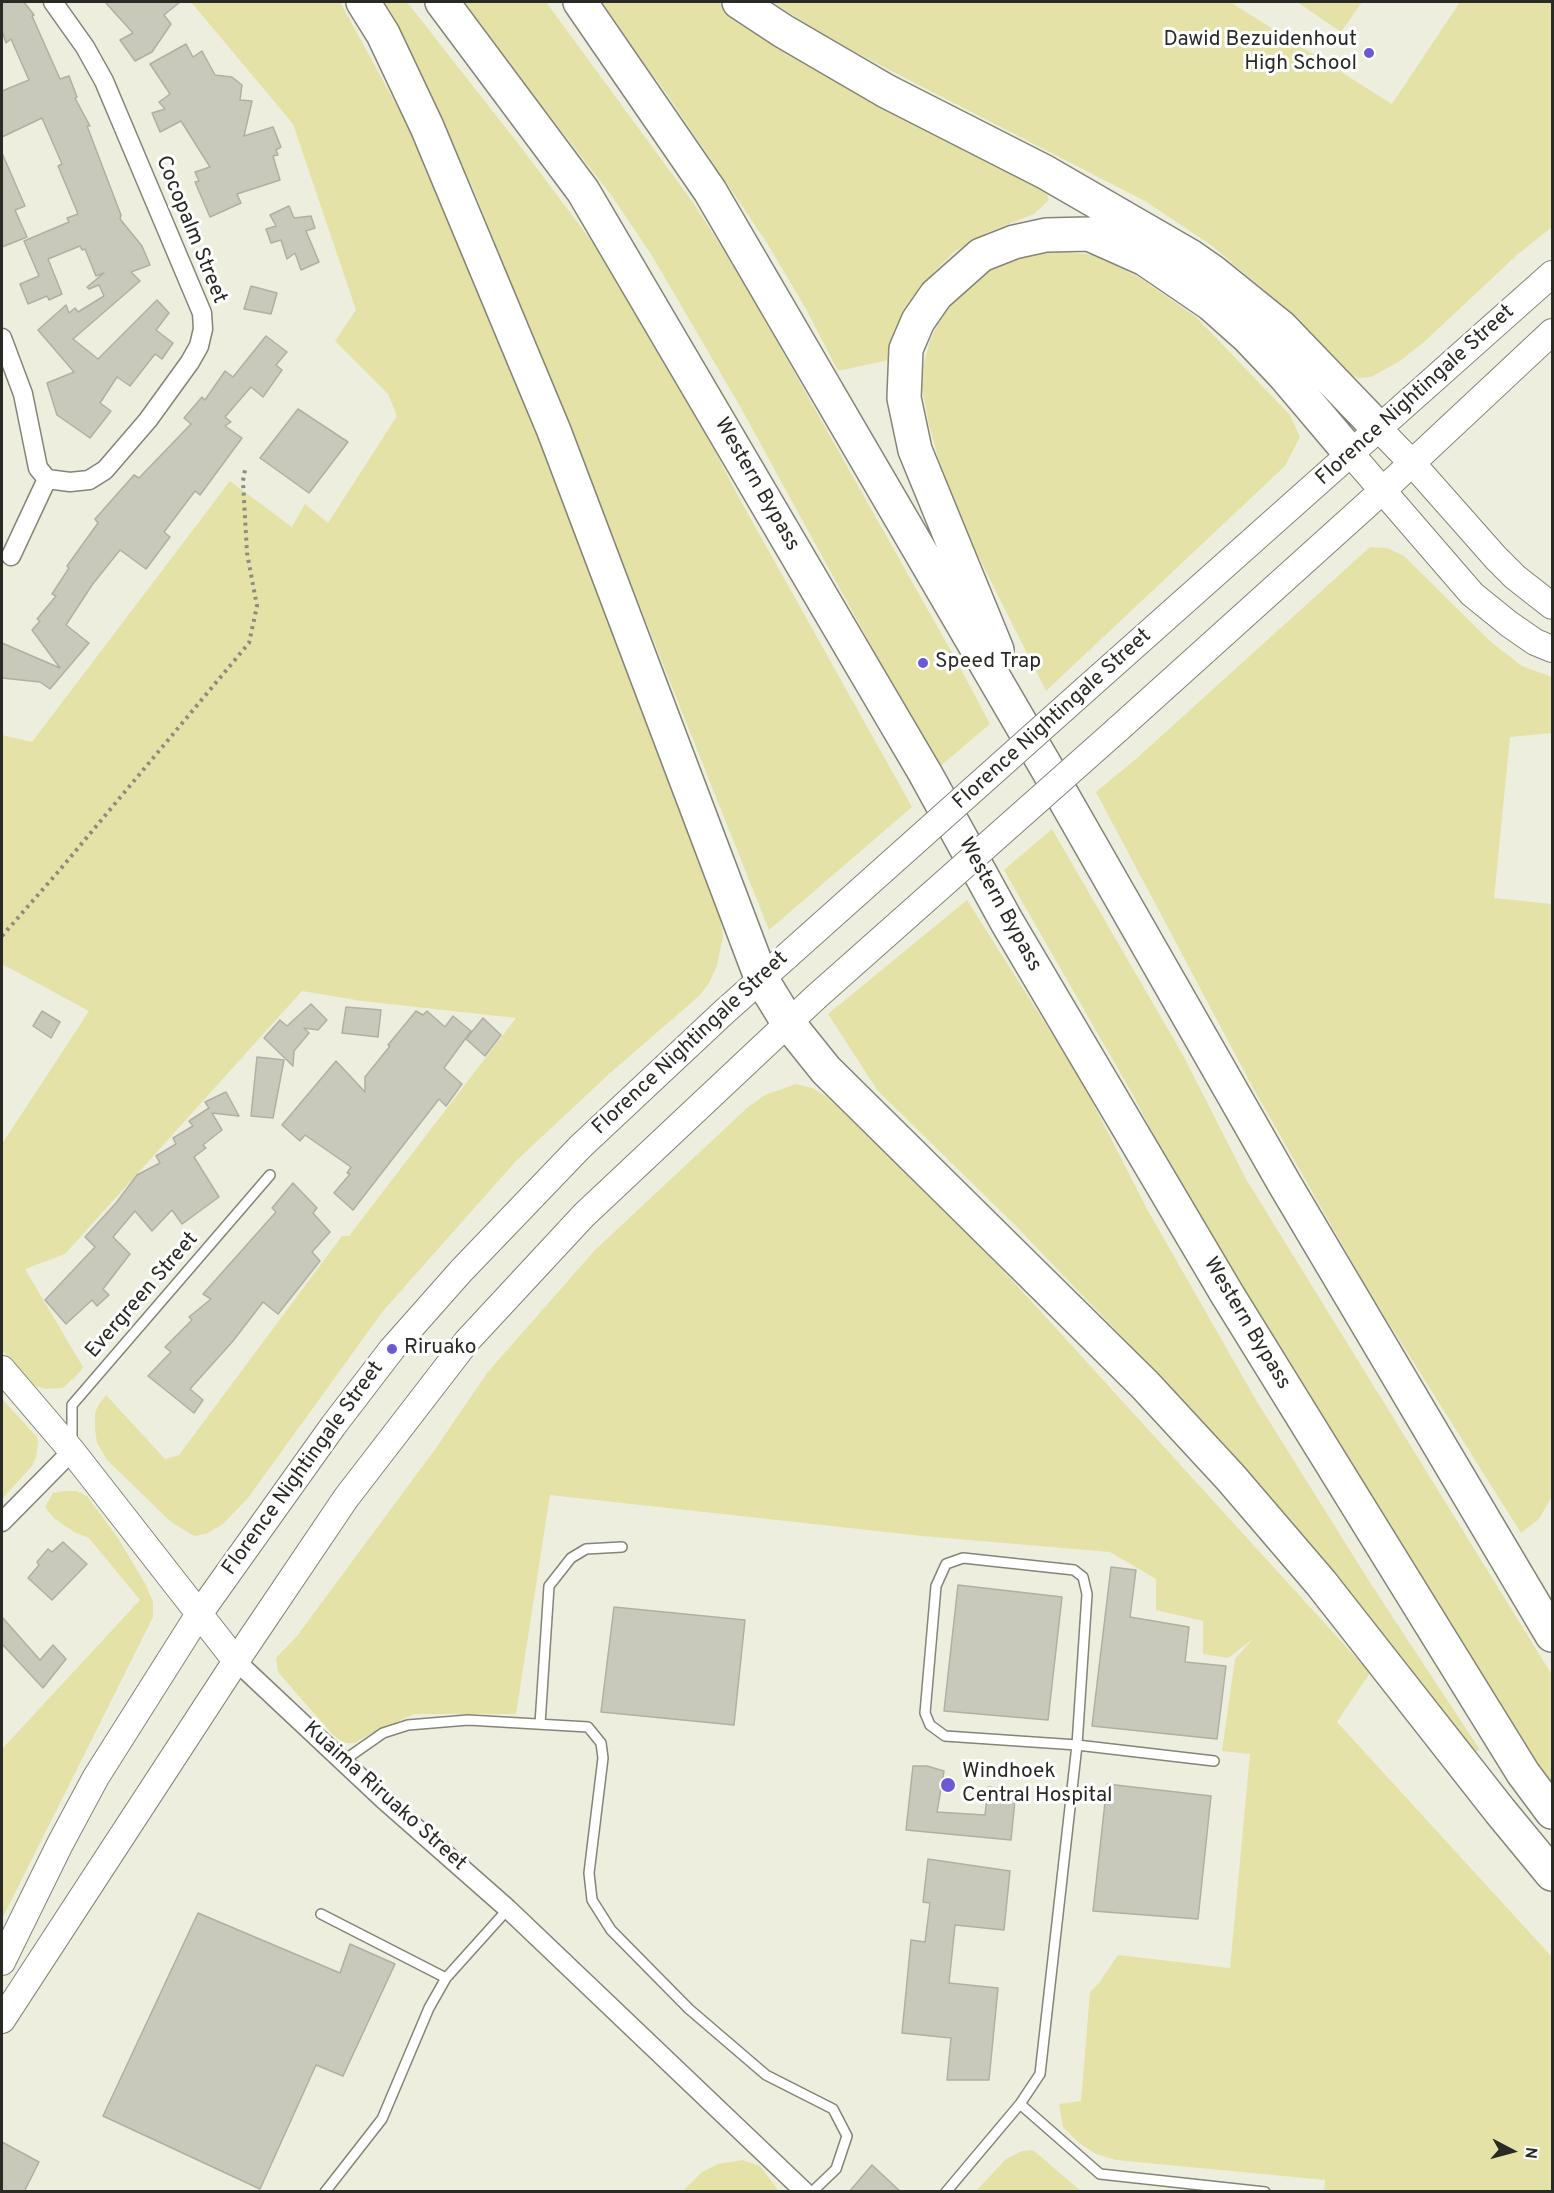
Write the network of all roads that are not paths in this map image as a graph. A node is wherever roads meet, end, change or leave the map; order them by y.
1 (52, 2) edge
2 (363, 2) edge
3 (442, 2) edge
4 (580, 2) edge
5 (739, 2) edge
6 (1552, 274) edge
7 (1552, 332) edge
8 (2, 338) edge
9 (1379, 429) junction
10 (1351, 454) junction
11 (1413, 463) junction
12 (47, 479) junction
13 (1381, 492) junction
14 (11, 556) dead end
15 (1552, 606) edge
16 (1552, 649) edge
17 (1045, 765) junction
18 (762, 980) junction
19 (789, 1024) junction
20 (270, 1175) dead end
21 (2, 1369) edge
22 (72, 1451) junction
23 (2, 1522) edge
24 (622, 1547) dead end
25 (198, 1614) junction
26 (1552, 1635) edge
27 (236, 1661) junction
28 (540, 1725) junction
29 (1077, 1744) junction
30 (343, 1761) junction
31 (1214, 1761) dead end
32 (1552, 1812) edge
33 (1552, 1874) edge
34 (508, 1909) junction
35 (321, 1914) dead end
36 (2, 1962) edge
37 (446, 1978) junction
38 (2, 2020) edge
39 (1020, 2104) junction
40 (326, 2192) edge
41 (805, 2192) edge
42 (813, 2192) edge
43 (946, 2192) edge
44 (1265, 2192) edge

1 - 12 street, Cocopalm Street
2 - 18 highway
3 - 32 highway, Western Bypass
4 - 17 highway
5 - 9 highway
6 - 9 main road, Florence Nightingale Street
7 - 11 main road
8 - 12 street
9 - 10 main road, Florence Nightingale Street
9 - 11 main road
10 - 13 main road
10 - 17 highway
10 - 18 main road, Florence Nightingale Street, bridge
11 - 13 main road
11 - 15 main road
12 - 14 street
13 - 16 main road
13 - 19 main road, bridge
17 - 26 highway
18 - 19 highway
18 - 25 main road, Florence Nightingale Street
19 - 27 main road
19 - 33 highway
20 - 22 lane, Evergreen Street
21 - 22 main road, Kuaima Riruako Street
22 - 23 street
22 - 25 main road, Kuaima Riruako Street
24 - 28 lane
25 - 27 main road, Kuaima Riruako Street
25 - 36 main road, Florence Nightingale Street
27 - 30 street, Kuaima Riruako Street
27 - 38 main road
28 - 30 lane
28 - 42 lane
29 - 29 lane
29 - 31 lane
29 - 39 lane
30 - 34 street, Kuaima Riruako Street
34 - 37 lane
34 - 41 street, Kuaima Riruako Street
35 - 37 lane
37 - 40 lane
39 - 43 lane
39 - 44 lane

